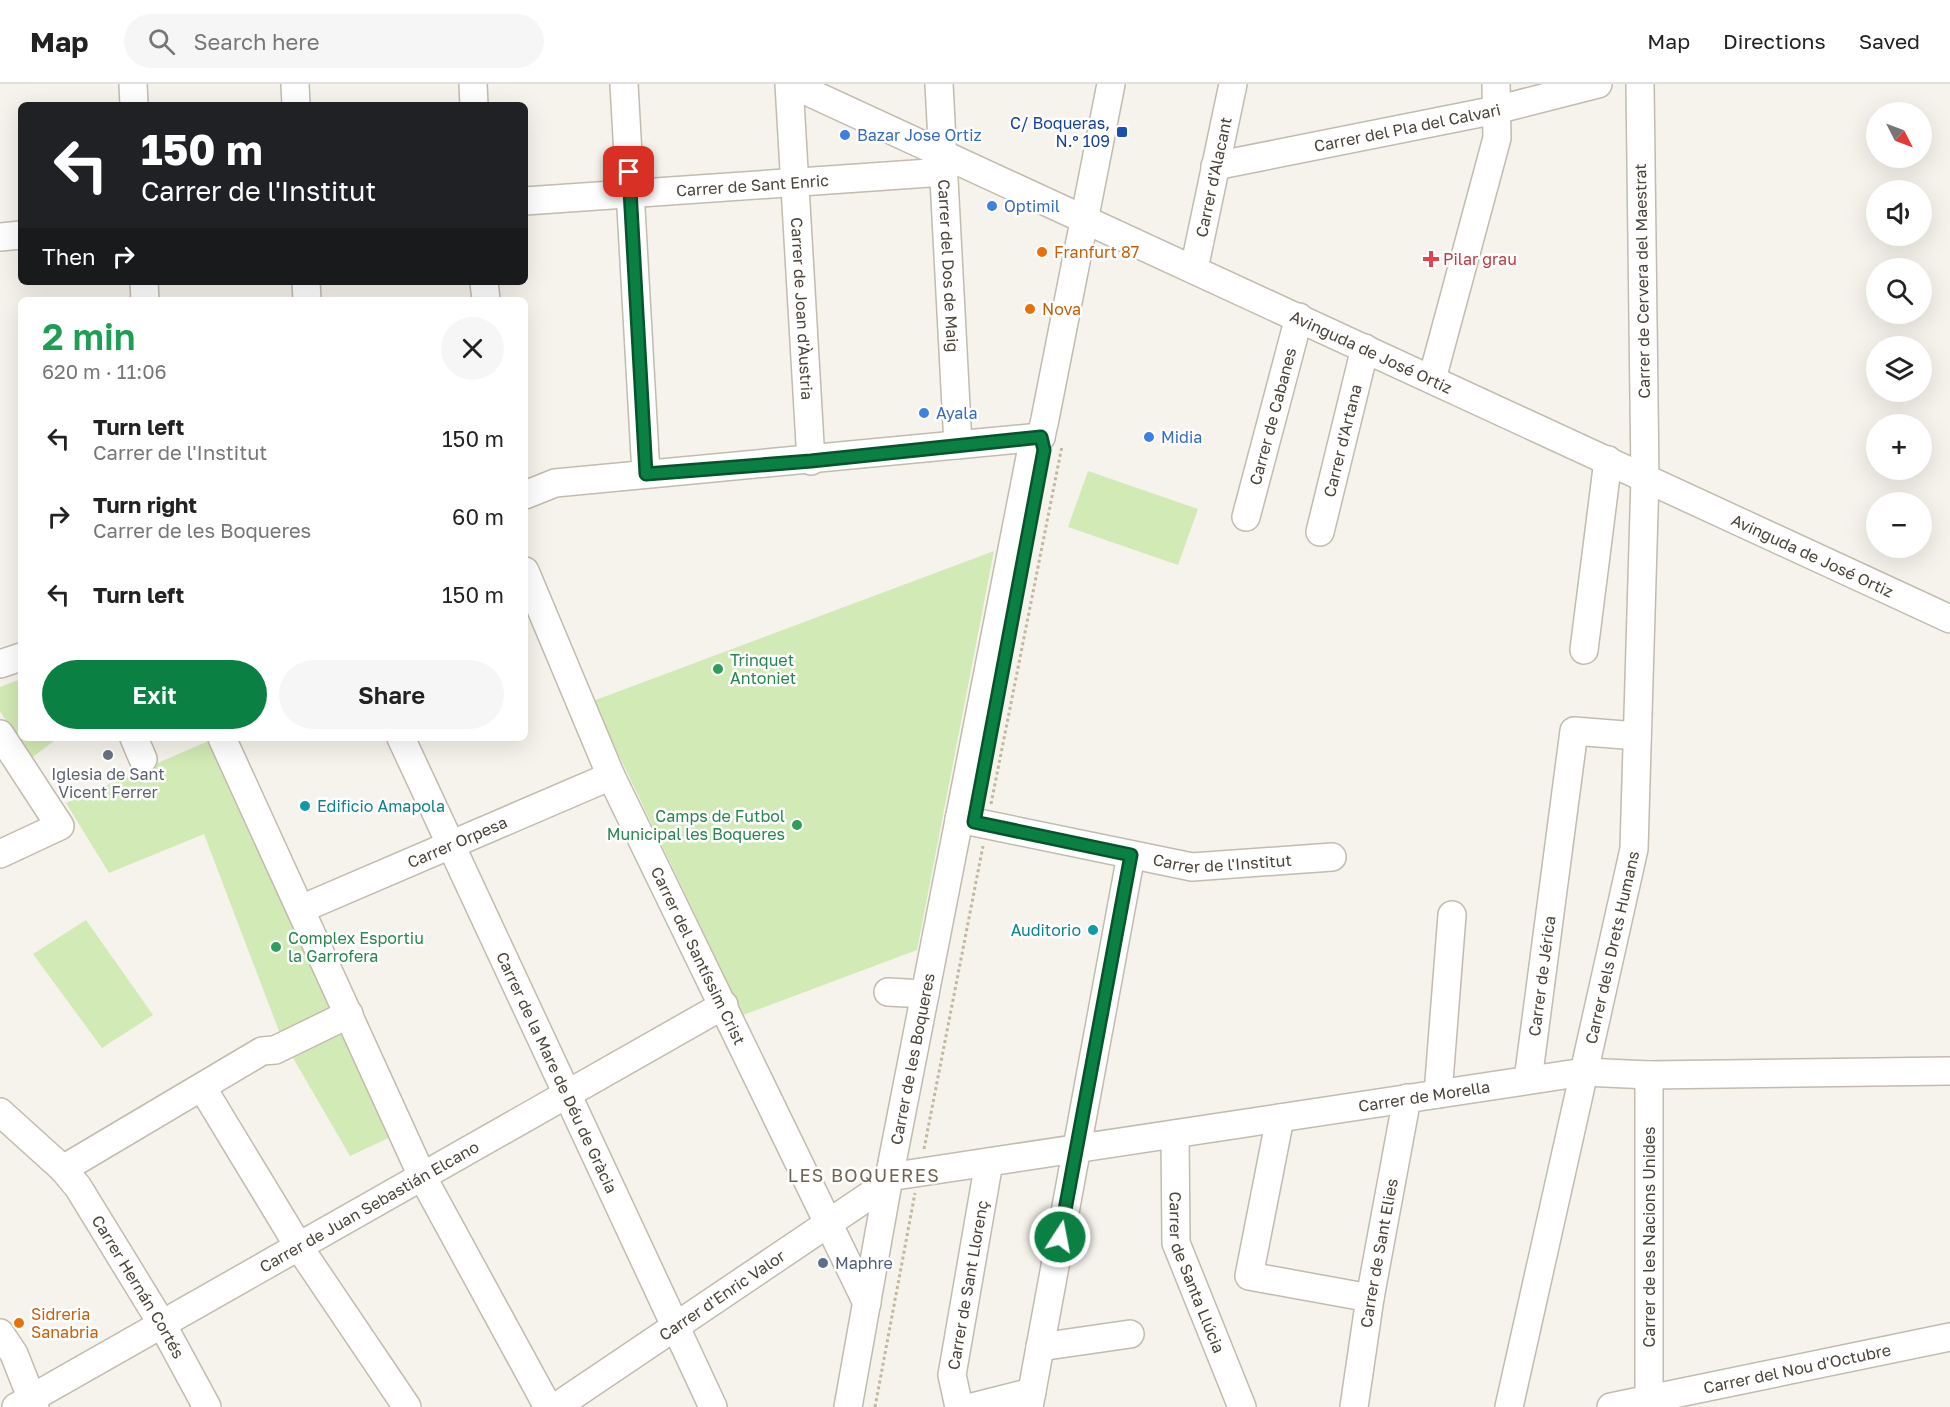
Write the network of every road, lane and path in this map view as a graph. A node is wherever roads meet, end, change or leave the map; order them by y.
1 (133, 84) edge
2 (295, 84) edge
3 (473, 84) edge
4 (624, 84) edge
5 (790, 84) edge
6 (939, 84) edge
7 (1112, 84) edge
8 (1233, 84) edge
9 (1598, 84) edge
10 (1640, 84) edge
11 (1496, 97) edge
12 (134, 102) edge
13 (296, 102) edge
14 (474, 102) edge
15 (943, 163) junction
16 (1215, 166) junction
17 (795, 182) junction
18 (631, 194) junction
19 (528, 201) edge
20 (1086, 219) junction
21 (18, 235) edge
22 (0, 237) edge
23 (1194, 268) junction
24 (1299, 317) junction
25 (1365, 348) junction
26 (1432, 379) junction
27 (1041, 437) junction
28 (958, 445) junction
29 (1608, 460) junction
30 (811, 461) junction
31 (646, 474) junction
32 (1645, 478) junction
33 (528, 494) edge
34 (1246, 517) dead end
35 (1320, 532) dead end
36 (528, 578) edge
37 (1950, 619) edge
38 (1584, 650) dead end
39 (18, 658) edge
40 (0, 664) edge
41 (0, 734) edge
42 (1637, 736) junction
43 (223, 741) edge
44 (402, 741) edge
45 (611, 776) junction
46 (966, 820) junction
47 (450, 845) junction
48 (0, 854) edge
49 (1131, 855) junction
50 (1332, 857) dead end
51 (302, 909) junction
52 (1452, 915) dead end
53 (888, 992) dead end
54 (925, 994) junction
55 (724, 1005) junction
56 (349, 1014) junction
57 (1950, 1071) edge
58 (1584, 1072) junction
59 (1649, 1075) junction
60 (1528, 1080) junction
61 (202, 1087) junction
62 (1438, 1094) junction
63 (566, 1095) junction
64 (1407, 1098) junction
65 (0, 1112) edge
66 (1280, 1118) junction
67 (1175, 1134) junction
68 (1077, 1149) junction
69 (989, 1162) junction
70 (63, 1169) junction
71 (422, 1176) junction
72 (903, 1177) junction
73 (829, 1223) junction
74 (299, 1246) junction
75 (1370, 1298) junction
76 (867, 1303) junction
77 (162, 1324) junction
78 (674, 1328) junction
79 (0, 1333) edge
80 (1130, 1334) dead end
81 (1950, 1337) edge
82 (1040, 1347) junction
83 (0, 1371) edge
84 (1649, 1399) junction
85 (1030, 1400) edge
86 (27, 1404) edge
87 (207, 1407) edge
88 (407, 1407) edge
89 (548, 1407) edge
90 (556, 1407) edge
91 (713, 1407) edge
92 (848, 1407) edge
93 (860, 1407) edge
94 (875, 1407) edge
95 (959, 1407) edge
96 (972, 1407) edge
97 (1242, 1407) edge
98 (1354, 1407) edge
99 (1509, 1407) edge
100 (1611, 1407) edge

1 - 12 street
2 - 13 street
3 - 14 street
4 - 18 street
5 - 15 street, Avinguda de José Ortiz
5 - 17 street, Carrer de Joan d'Àustria
6 - 15 street, Carrer del Dos de Maig
7 - 20 street, Carrer de les Boqueres
8 - 16 street, Carrer d'Alacant
9 - 11 street, Carrer del Pla del Calvari
10 - 32 street, Carrer de Cervera del Maestrat
11 - 16 street, Carrer del Pla del Calvari
11 - 26 street
15 - 17 street, Carrer de Sant Enric
15 - 20 street, Avinguda de José Ortiz
15 - 28 street, Carrer del Dos de Maig
16 - 23 street, Carrer d'Alacant
17 - 18 street, Carrer de Sant Enric
17 - 30 street, Carrer de Joan d'Àustria
18 - 19 street, Carrer de Sant Enric
18 - 31 street
20 - 23 street, Avinguda de José Ortiz
20 - 27 street, Carrer de les Boqueres
21 - 22 street
23 - 24 street, Avinguda de José Ortiz
24 - 25 street, Avinguda de José Ortiz
24 - 34 street, Carrer de Cabanes
25 - 26 street, Avinguda de José Ortiz
25 - 35 street, Carrer d'Artana
26 - 29 street, Avinguda de José Ortiz
27 - 28 street
27 - 46 street, Carrer de les Boqueres
28 - 30 street
29 - 32 street, Avinguda de José Ortiz
29 - 38 street
30 - 31 street
31 - 33 street
32 - 37 street, Avinguda de José Ortiz
32 - 42 street, Carrer dels Drets Humans
36 - 45 street, Carrer del Santíssim Crist
39 - 40 street
41 - 48 street
42 - 58 street, Carrer dels Drets Humans
42 - 60 street, Carrer de Jérica
43 - 51 street
44 - 47 street, Carrer de la Mare de Déu de Gràcia
45 - 47 street, Carrer Orpesa
45 - 55 street, Carrer del Santíssim Crist
46 - 49 street, Carrer de l'Institut
46 - 54 street, Carrer de les Boqueres
46 - 72 street, Carrer de les Boqueres
47 - 51 street, Carrer Orpesa
47 - 63 street, Carrer de la Mare de Déu de Gràcia
49 - 50 street, Carrer de l'Institut
49 - 68 street
51 - 56 street
52 - 62 street
53 - 54 street
54 - 72 street, Carrer de les Boqueres
55 - 63 street, Carrer de Juan Sebastián Elcano
55 - 73 street, Carrer del Santíssim Crist
56 - 61 street
56 - 71 street
57 - 59 street, Carrer de Morella
58 - 59 street, Carrer de Morella
58 - 60 street, Carrer de Morella
58 - 99 street, Carrer dels Drets Humans
59 - 84 street, Carrer de les Nacions Unides
60 - 62 street, Carrer de Morella
61 - 70 street
61 - 74 street
62 - 64 street, Carrer de Morella
63 - 71 street, Carrer de Juan Sebastián Elcano
63 - 78 street, Carrer de la Mare de Déu de Gràcia
64 - 66 street, Carrer de Morella
64 - 75 street, Carrer de Sant Elies
65 - 70 street, Carrer Hernán Cortés
66 - 67 street, Carrer de Morella
66 - 75 street
67 - 68 street, Carrer de Morella
67 - 97 street, Carrer de Santa Llúcia
68 - 69 street, Carrer de Morella
68 - 82 street
69 - 72 street, Carrer de Morella
69 - 95 street, Carrer de Sant Llorenç
70 - 77 street, Carrer Hernán Cortés
71 - 74 street, Carrer de Juan Sebastián Elcano
71 - 89 street
72 - 73 street, Carrer d'Enric Valor
72 - 76 street, Carrer de les Boqueres
72 - 93 street, Carrer de les Boqueres
72 - 94 path
73 - 76 street, Carrer del Santíssim Crist
73 - 78 street, Carrer d'Enric Valor
74 - 77 street, Carrer de Juan Sebastián Elcano
74 - 88 street
75 - 98 street, Carrer de Sant Elies
76 - 92 street, Carrer de les Boqueres
77 - 86 street, Carrer de Juan Sebastián Elcano
77 - 87 street, Carrer Hernán Cortés
78 - 90 street, Carrer d'Enric Valor
78 - 91 street, Carrer de la Mare de Déu de Gràcia
79 - 86 street
80 - 82 street
81 - 84 street, Carrer del Nou d'Octubre
82 - 85 street
83 - 86 street
84 - 100 street, Carrer del Nou d'Octubre
85 - 96 street

